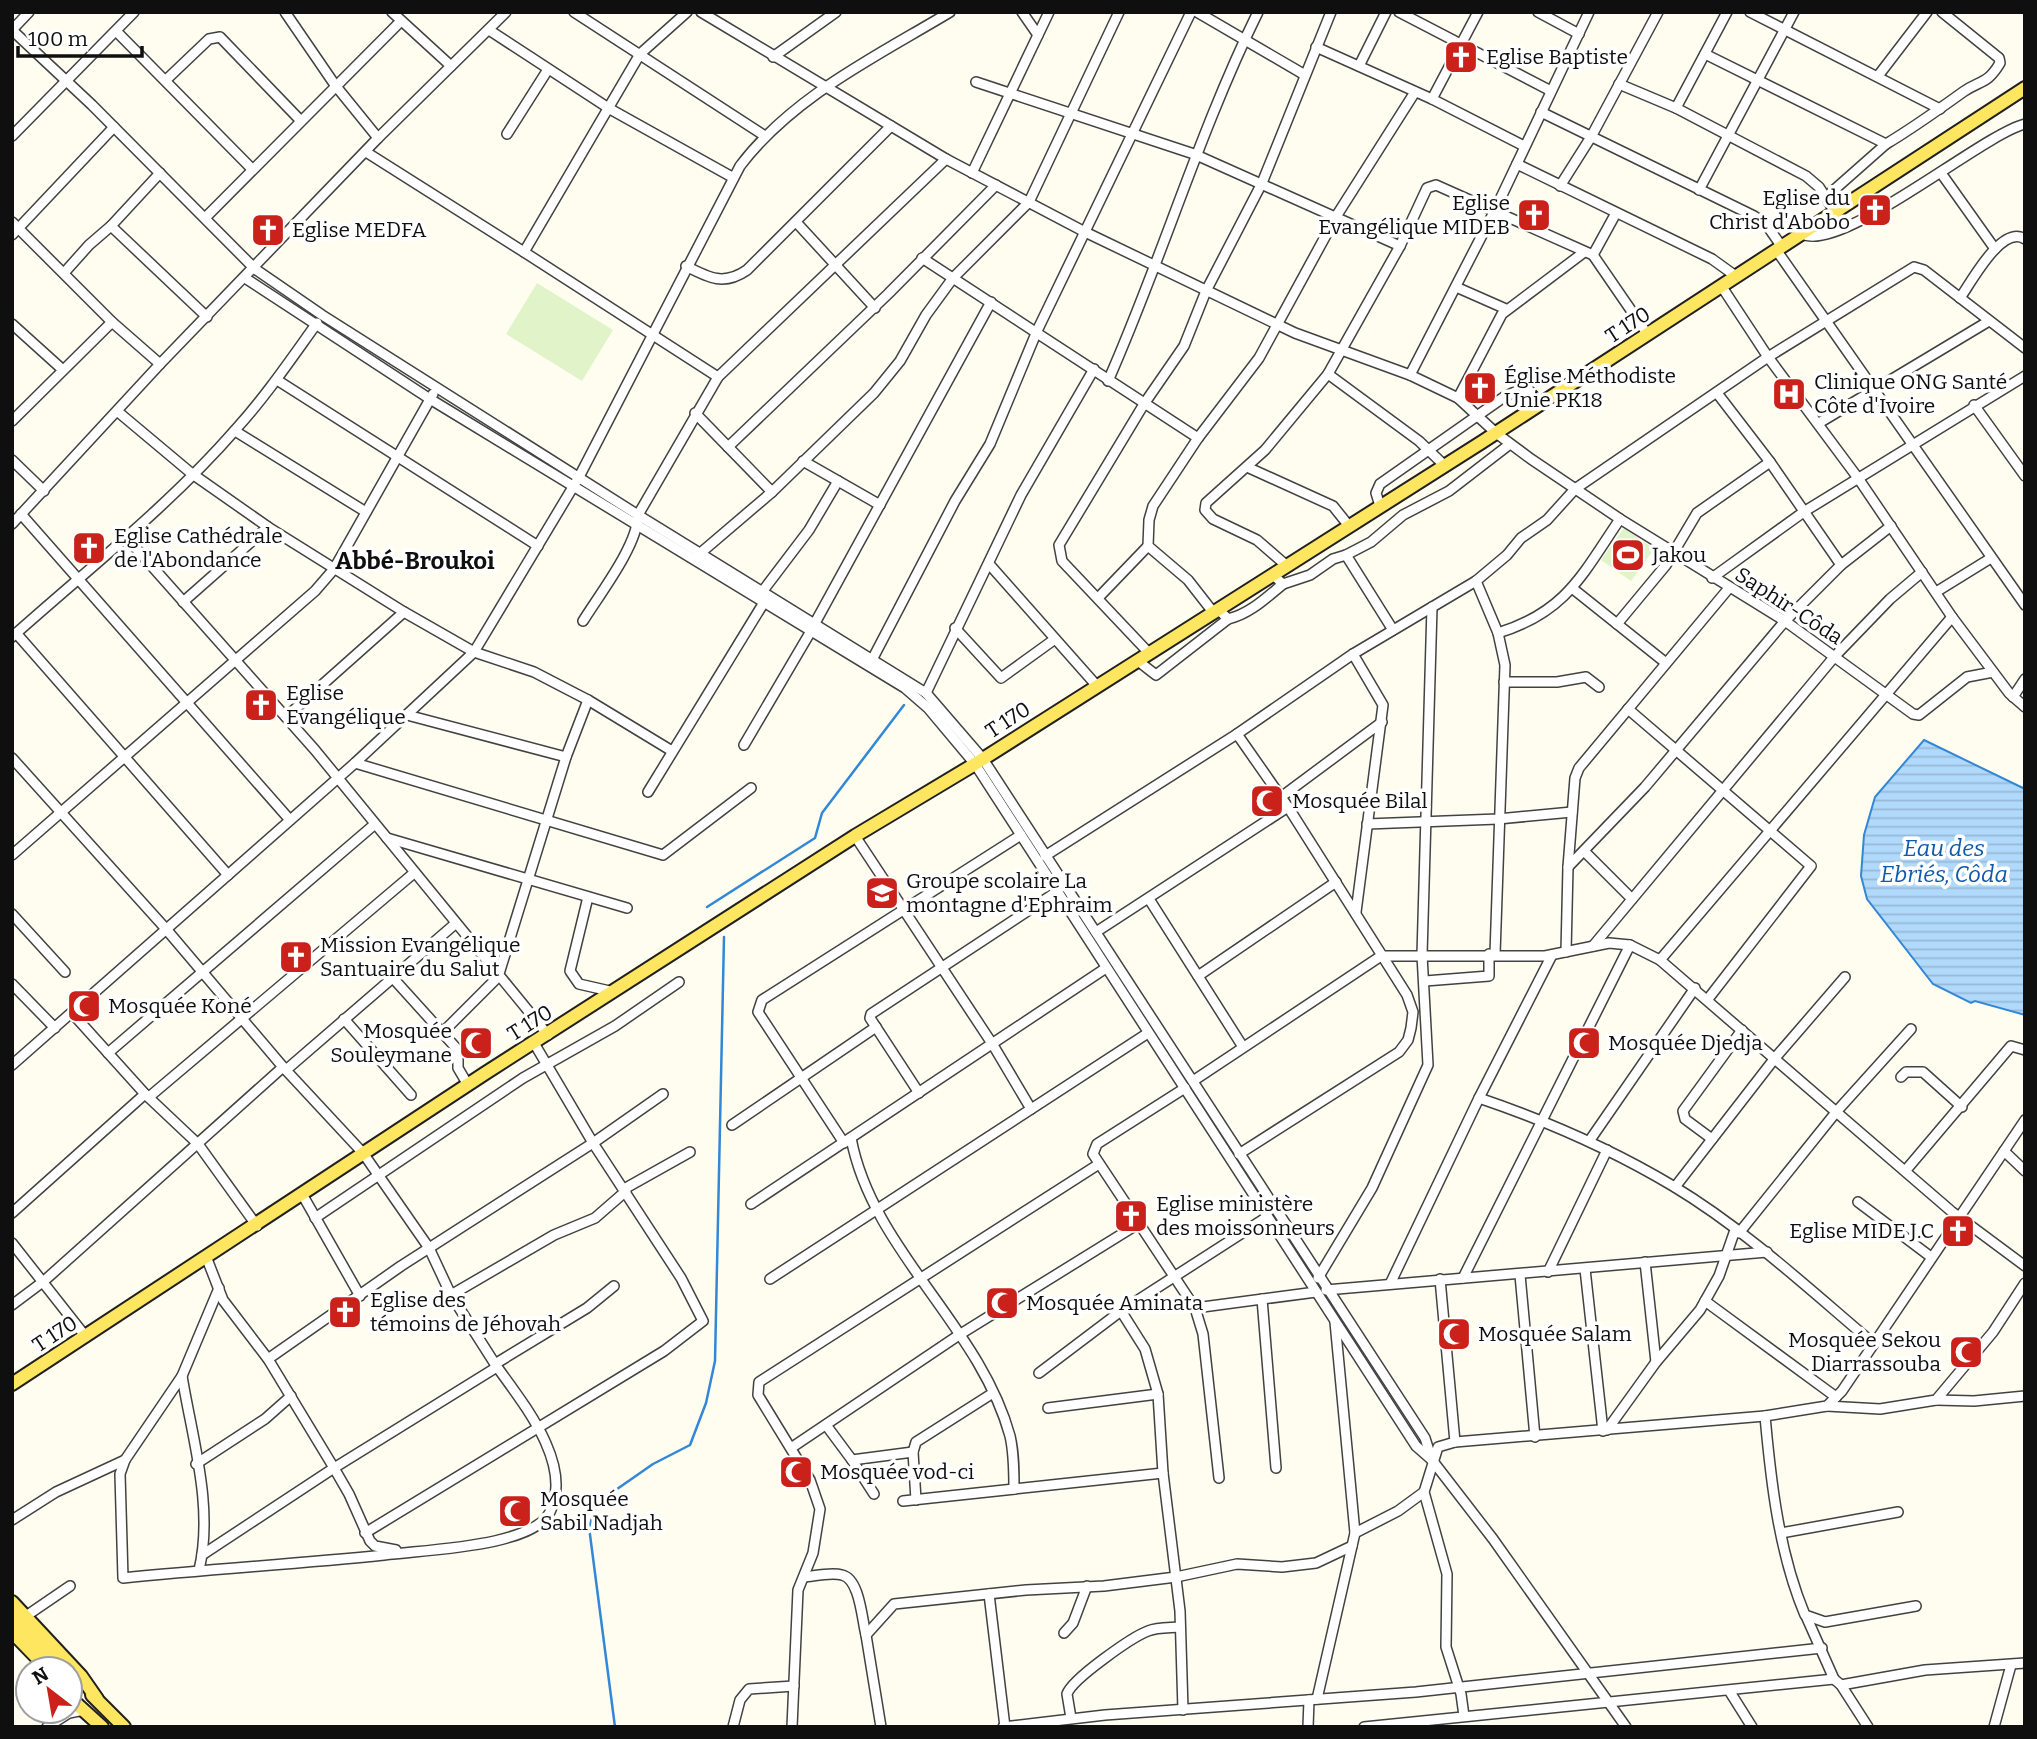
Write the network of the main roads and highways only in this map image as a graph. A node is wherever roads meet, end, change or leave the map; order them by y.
1 (2025, 88) edge
2 (12, 1384) edge
3 (12, 1602) edge
4 (12, 1617) edge
5 (12, 1632) edge
6 (34, 1655) edge
7 (49, 1655) edge
8 (84, 1688) edge
9 (97, 1699) junction
10 (84, 1709) edge
11 (102, 1727) edge
12 (124, 1727) edge

1 - 2 main road, T 170
3 - 9 main road
4 - 7 main road
5 - 6 main road
8 - 9 main road
9 - 12 main road
10 - 11 main road

